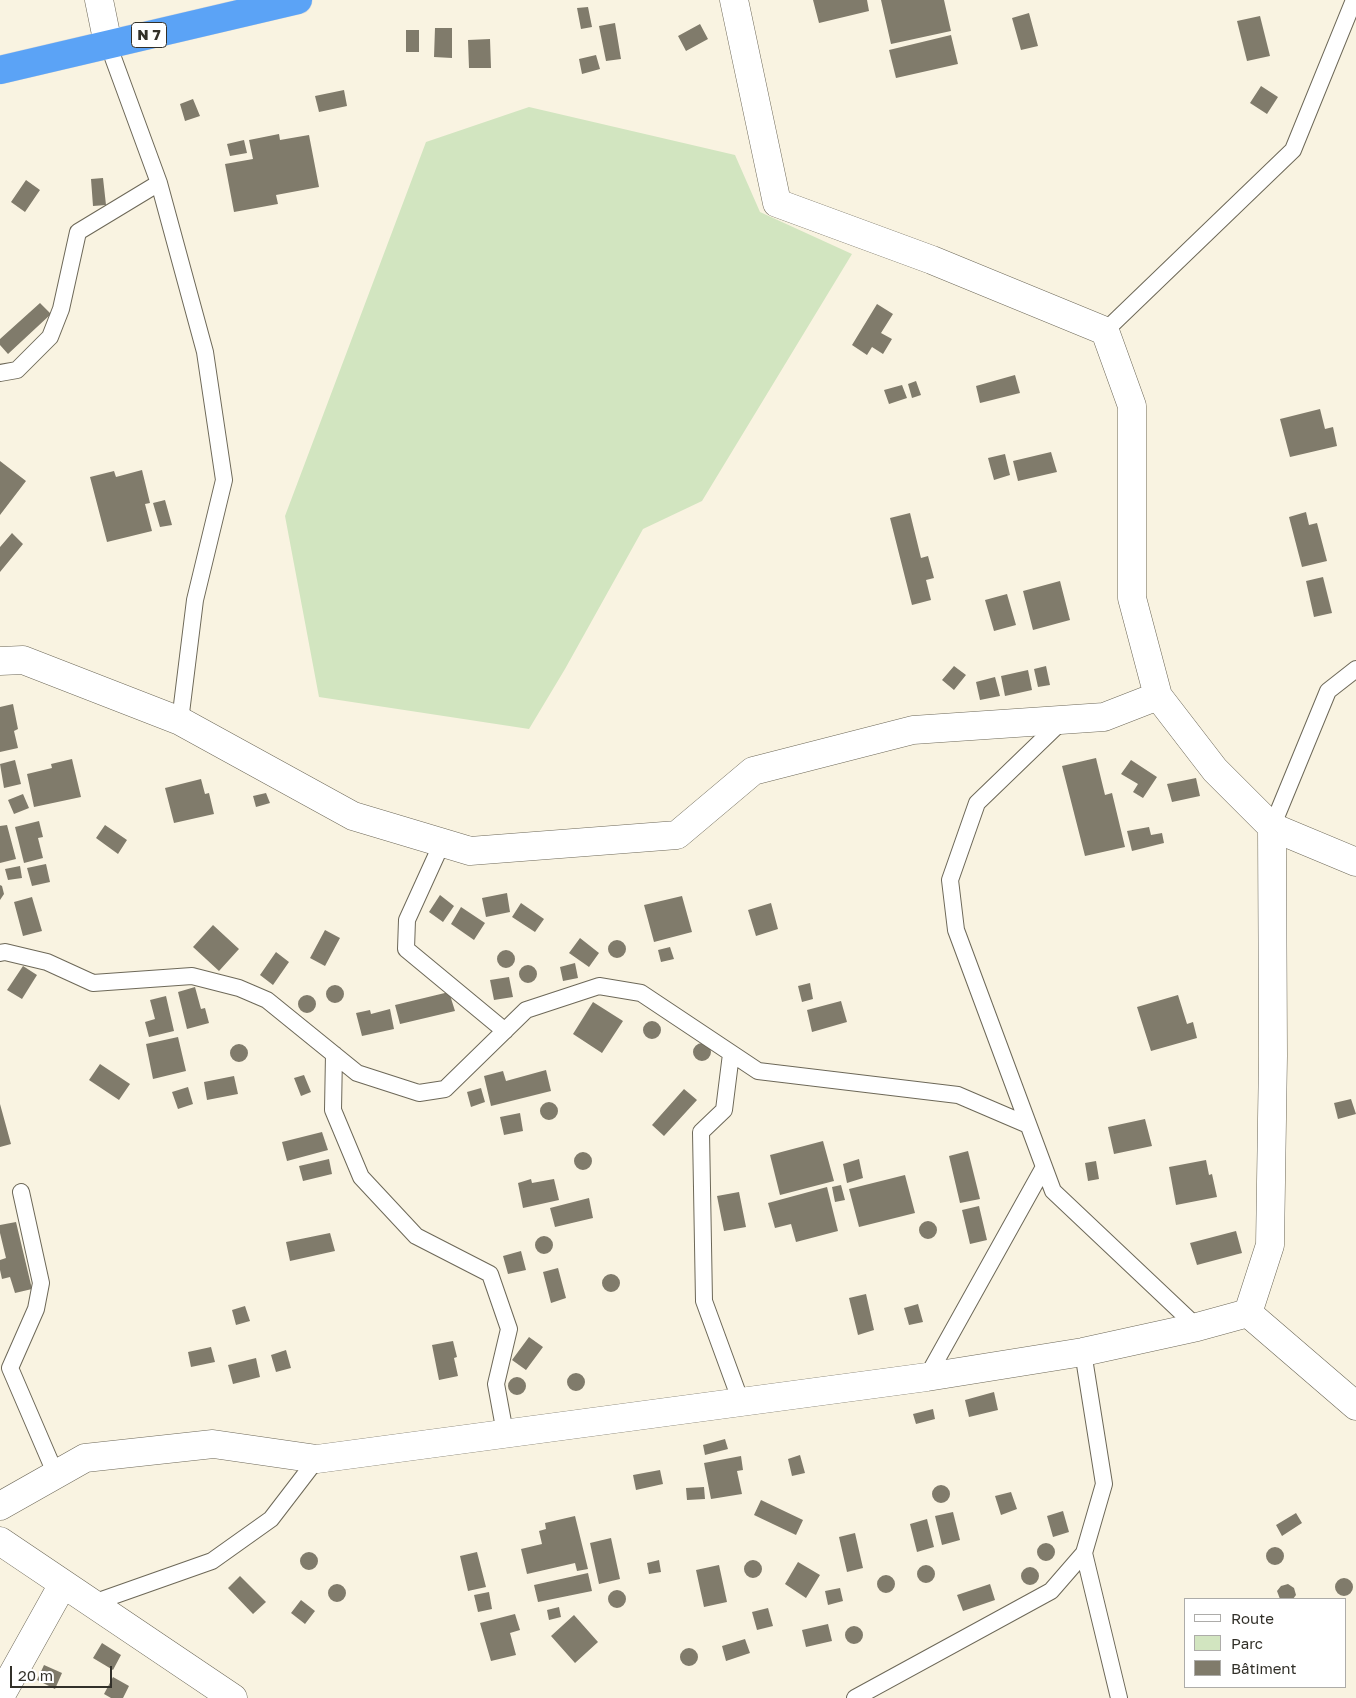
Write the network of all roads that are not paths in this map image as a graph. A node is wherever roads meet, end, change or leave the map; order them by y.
1 (98, 0) edge
2 (298, 0) edge
3 (734, 0) edge
4 (1354, 0) edge
5 (108, 44) junction
6 (0, 70) edge
7 (159, 183) junction
8 (1105, 331) junction
9 (0, 372) edge
10 (0, 661) edge
11 (1356, 669) edge
12 (1158, 696) junction
13 (1063, 720) junction
14 (180, 721) junction
15 (1272, 827) junction
16 (442, 843) junction
17 (1356, 862) edge
18 (0, 953) edge
19 (505, 1030) junction
20 (334, 1054) junction
21 (732, 1054) junction
22 (1028, 1125) junction
23 (1044, 1167) junction
24 (21, 1192) dead end
25 (1248, 1313) junction
26 (1197, 1327) junction
27 (1083, 1352) junction
28 (927, 1377) junction
29 (741, 1402) junction
30 (1356, 1406) edge
31 (505, 1433) junction
32 (317, 1459) junction
33 (56, 1475) junction
34 (0, 1506) edge
35 (0, 1541) edge
36 (1084, 1553) junction
37 (63, 1584) junction
38 (93, 1603) junction
39 (0, 1698) edge
40 (233, 1698) edge
41 (855, 1698) edge
42 (1119, 1698) edge

1 - 5 street
2 - 5 highway, N 7
3 - 8 street
4 - 8 lane
5 - 6 highway, N 7
5 - 7 lane
7 - 9 lane
7 - 14 lane
8 - 12 street
10 - 14 street
11 - 15 lane
12 - 13 street
12 - 15 street
13 - 16 street
13 - 22 lane
14 - 16 street
15 - 17 street
15 - 25 street
16 - 19 lane
18 - 20 lane
19 - 20 lane
19 - 21 lane
20 - 31 lane
21 - 22 lane
21 - 29 lane
22 - 23 lane
23 - 26 lane
23 - 28 lane
24 - 33 lane
25 - 26 street
25 - 30 street
26 - 27 street
27 - 28 street
27 - 36 lane
28 - 29 street
29 - 31 street
31 - 32 street
32 - 33 street
32 - 38 lane
33 - 34 street
35 - 37 street
36 - 41 lane
36 - 42 lane
37 - 38 street
37 - 39 street
38 - 40 street

